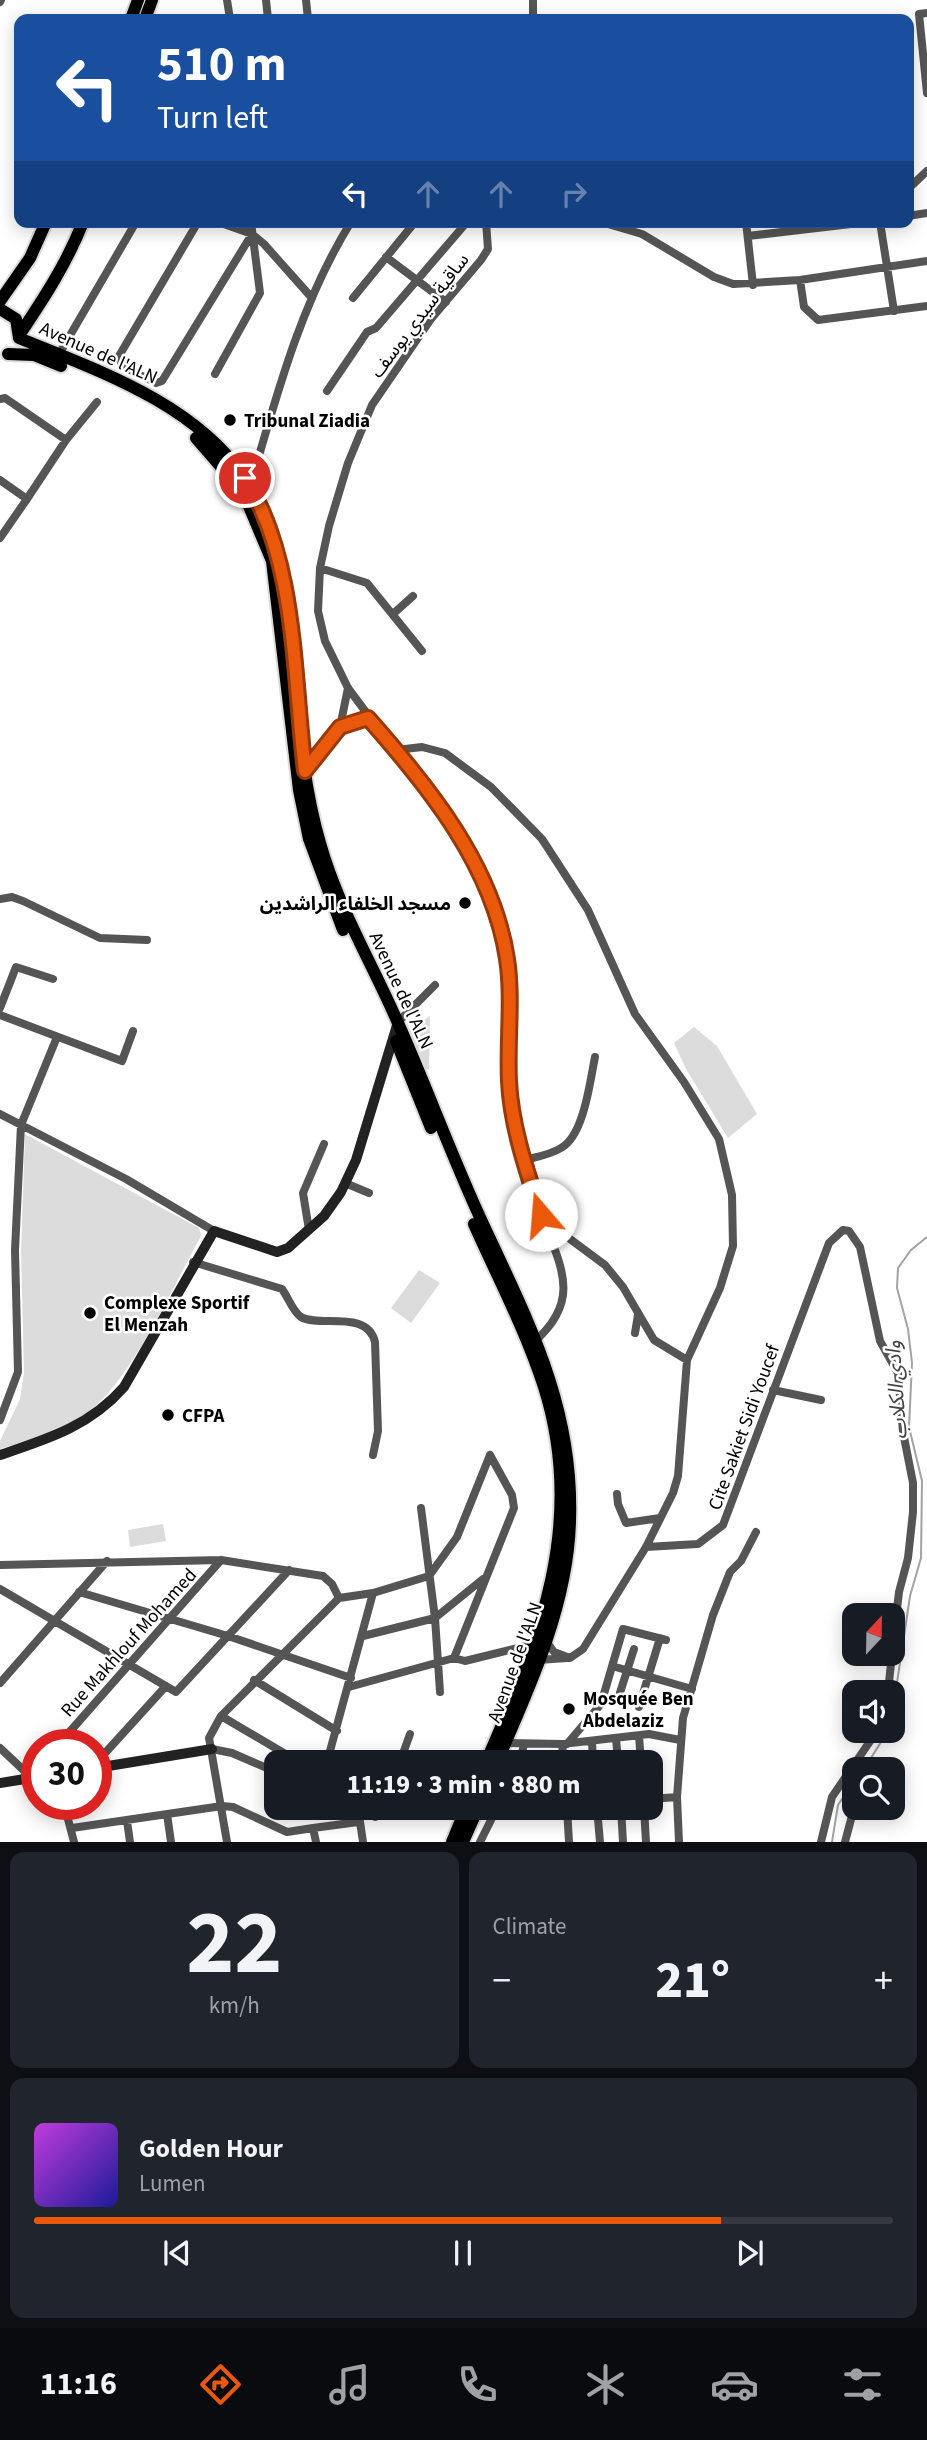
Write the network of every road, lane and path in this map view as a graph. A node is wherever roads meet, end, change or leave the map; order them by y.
1 (927, 13) edge
2 (925, 62) edge
3 (927, 93) edge
4 (927, 171) edge
5 (914, 183) edge
6 (43, 228) edge
7 (81, 228) edge
8 (85, 228) edge
9 (133, 228) edge
10 (194, 228) edge
11 (235, 228) edge
12 (252, 228) edge
13 (348, 228) edge
14 (410, 228) edge
15 (462, 228) edge
16 (486, 228) edge
17 (628, 228) edge
18 (747, 228) edge
19 (817, 228) edge
20 (881, 228) edge
21 (252, 234) junction
22 (748, 236) junction
23 (73, 248) junction
24 (386, 257) junction
25 (927, 261) edge
26 (887, 268) junction
27 (418, 280) junction
28 (800, 280) junction
29 (753, 285) junction
30 (312, 298) junction
31 (353, 298) dead end
32 (0, 301) edge
33 (446, 302) junction
34 (927, 306) edge
35 (0, 309) edge
36 (894, 311) junction
37 (19, 336) junction
38 (4, 355) edge
39 (58, 356) junction
40 (215, 374) dead end
41 (137, 381) junction
42 (327, 391) dead end
43 (0, 400) edge
44 (97, 402) dead end
45 (66, 440) junction
46 (258, 457) junction
47 (230, 465) junction
48 (0, 480) edge
49 (246, 489) junction
50 (27, 499) junction
51 (0, 538) edge
52 (320, 568) junction
53 (413, 596) dead end
54 (393, 614) junction
55 (422, 651) dead end
56 (348, 688) junction
57 (368, 718) junction
58 (340, 727) junction
59 (396, 750) junction
60 (301, 771) junction
61 (0, 899) edge
62 (147, 940) dead end
63 (53, 979) dead end
64 (435, 985) dead end
65 (0, 1008) edge
66 (0, 1015) edge
67 (395, 1027) junction
68 (133, 1031) dead end
69 (57, 1037) junction
70 (595, 1057) dead end
71 (0, 1114) edge
72 (21, 1125) junction
73 (324, 1144) dead end
74 (524, 1160) junction
75 (345, 1183) junction
76 (369, 1193) dead end
77 (543, 1219) junction
78 (309, 1230) junction
79 (214, 1231) junction
80 (193, 1262) junction
81 (638, 1315) junction
82 (635, 1334) dead end
83 (533, 1343) junction
84 (687, 1360) junction
85 (773, 1390) junction
86 (821, 1400) dead end
87 (0, 1420) edge
88 (0, 1455) edge
89 (373, 1455) dead end
90 (617, 1494) dead end
91 (421, 1508) dead end
92 (660, 1518) junction
93 (756, 1532) dead end
94 (646, 1547) junction
95 (221, 1560) junction
96 (107, 1561) junction
97 (0, 1565) edge
98 (289, 1570) junction
99 (429, 1576) junction
100 (487, 1576) junction
101 (0, 1589) edge
102 (79, 1592) junction
103 (373, 1593) junction
104 (339, 1598) junction
105 (898, 1603) edge
106 (435, 1618) junction
107 (168, 1619) junction
108 (54, 1622) junction
109 (228, 1636) junction
110 (363, 1636) junction
111 (540, 1642) junction
112 (634, 1649) dead end
113 (280, 1654) junction
114 (454, 1658) junction
115 (570, 1658) junction
116 (533, 1662) junction
117 (438, 1663) junction
118 (127, 1664) junction
119 (612, 1666) junction
120 (627, 1671) junction
121 (647, 1676) junction
122 (254, 1680) junction
123 (0, 1683) edge
124 (350, 1683) junction
125 (166, 1686) junction
126 (692, 1689) junction
127 (440, 1692) dead end
128 (617, 1702) dead end
129 (639, 1707) dead end
130 (221, 1716) junction
131 (72, 1729) edge
132 (337, 1731) junction
133 (410, 1734) dead end
134 (639, 1736) junction
135 (616, 1738) junction
136 (680, 1740) junction
137 (592, 1741) junction
138 (505, 1743) junction
139 (524, 1744) junction
140 (565, 1744) junction
141 (0, 1748) edge
142 (112, 1748) edge
143 (212, 1749) junction
144 (279, 1750) edge
145 (331, 1750) edge
146 (404, 1750) edge
147 (492, 1750) edge
148 (502, 1750) edge
149 (523, 1750) edge
150 (565, 1750) edge
151 (592, 1750) edge
152 (617, 1750) edge
153 (640, 1750) edge
154 (112, 1764) edge
155 (21, 1765) edge
156 (264, 1767) edge
157 (21, 1779) edge
158 (0, 1783) edge
159 (842, 1786) edge
160 (677, 1797) junction
161 (663, 1798) edge
162 (222, 1806) junction
163 (167, 1814) junction
164 (69, 1820) edge
165 (461, 1820) edge
166 (473, 1820) edge
167 (491, 1820) edge
168 (568, 1820) edge
169 (598, 1820) edge
170 (622, 1820) edge
171 (645, 1820) edge
172 (851, 1820) edge
173 (127, 1821) junction
174 (358, 1822) joint
175 (72, 1828) junction
176 (313, 1828) junction
177 (284, 1831) junction
178 (74, 1842) edge
179 (130, 1842) edge
180 (171, 1842) edge
181 (227, 1842) edge
182 (286, 1842) edge
183 (316, 1842) edge
184 (363, 1842) edge
185 (452, 1842) edge
186 (463, 1842) edge
187 (481, 1842) edge
188 (569, 1842) edge
189 (600, 1842) edge
190 (623, 1842) edge
191 (646, 1842) edge
192 (679, 1842) edge
193 (821, 1842) edge
194 (845, 1842) edge

1 - 2 street
2 - 3 street
4 - 5 street
6 - 32 main road
7 - 23 main road
8 - 23 street
9 - 39 street
10 - 41 street
11 - 21 street
12 - 21 street
13 - 30 street
14 - 24 street
15 - 27 street
16 - 33 street, ساقية سيدي يوسف
17 - 29 street
18 - 22 street
19 - 22 street
20 - 26 street
21 - 30 street
21 - 40 street
21 - 41 street
22 - 29 street
23 - 37 main road
24 - 27 street
24 - 31 street
25 - 26 street
26 - 28 street
26 - 36 street
27 - 33 street
27 - 42 street
28 - 29 street
28 - 36 street
30 - 46 street
33 - 52 street, ساقية سيدي يوسف
34 - 36 street
35 - 37 main road
37 - 38 main road
37 - 39 main road, Avenue de l'ALN
38 - 47 main road
39 - 41 main road, Avenue de l'ALN
41 - 47 main road, Avenue de l'ALN
43 - 45 street
44 - 45 street
45 - 50 street
46 - 47 street
46 - 49 street
47 - 49 main road
48 - 50 street
49 - 60 main road
50 - 51 street
52 - 54 street
52 - 56 street, ساقية سيدي يوسف
53 - 54 street
54 - 55 street
56 - 57 street, ساقية سيدي يوسف
56 - 58 street
57 - 58 street
57 - 59 street, ساقية سيدي يوسف
58 - 60 street
59 - 74 street, ساقية سيدي يوسف
59 - 84 street
60 - 67 main road
61 - 62 street
63 - 65 street
64 - 67 street
66 - 69 street
67 - 75 main road
67 - 83 main road
68 - 69 street
69 - 72 street
70 - 74 street
71 - 72 street
72 - 79 street
72 - 87 street
73 - 78 street
74 - 77 street, ساقية سيدي يوسف
75 - 76 street
75 - 78 main road
77 - 81 street
77 - 83 street, ساقية سيدي يوسف
78 - 79 main road
79 - 80 main road
80 - 88 main road
80 - 89 street
81 - 82 street
81 - 84 street
83 - 111 main road
84 - 92 street
85 - 86 street
85 - 94 street, Cite Sakiet Sidi Youcef
85 - 105 street, Cite Sakiet Sidi Youcef
90 - 92 street
91 - 99 street
92 - 94 street
93 - 126 street
94 - 115 street
95 - 96 street
95 - 98 street
95 - 107 street, Rue Makhlouf Mohamed
96 - 97 street
96 - 102 street
98 - 104 street
98 - 109 street
99 - 100 street
99 - 103 street
99 - 106 street
100 - 106 street
100 - 114 street
101 - 108 street
102 - 107 street
102 - 108 street
103 - 104 street
103 - 110 street
104 - 113 street
106 - 110 street
106 - 117 street
107 - 109 street
107 - 118 street, Rue Makhlouf Mohamed
108 - 118 street
108 - 123 street
109 - 113 street
109 - 125 street
110 - 124 street
111 - 114 street
111 - 115 street
111 - 116 main road
112 - 120 street
113 - 122 street
113 - 124 street
114 - 117 street
115 - 116 street
116 - 138 main road, Avenue de l'ALN
116 - 147 main road
117 - 124 street
117 - 127 street
118 - 125 street
118 - 131 street, Rue Makhlouf Mohamed
119 - 120 street
119 - 121 street
119 - 140 street
120 - 121 street
120 - 128 street
121 - 126 street
121 - 129 street
122 - 130 street
122 - 132 street
124 - 132 street
125 - 142 street
126 - 136 street
130 - 143 street
130 - 144 street
132 - 145 street
133 - 146 street
134 - 135 street
134 - 136 street
134 - 153 street
135 - 137 street
135 - 152 street
136 - 160 street
137 - 140 street
137 - 151 street
138 - 139 street
138 - 148 main road, Avenue de l'ALN
139 - 140 street
139 - 149 street
140 - 150 street
141 - 155 street
143 - 154 main road
143 - 156 street
143 - 162 street
157 - 158 main road
159 - 193 street
160 - 161 street
160 - 192 street
162 - 163 street
162 - 177 street
162 - 181 street
163 - 173 street
163 - 180 street
164 - 175 street
165 - 185 main road
166 - 186 main road
167 - 187 street
168 - 188 street
169 - 189 street
170 - 190 street
171 - 191 street
172 - 194 street
173 - 175 street
173 - 179 street
174 - 176 street
174 - 184 street
175 - 178 street
176 - 177 street
176 - 183 street
177 - 182 street

